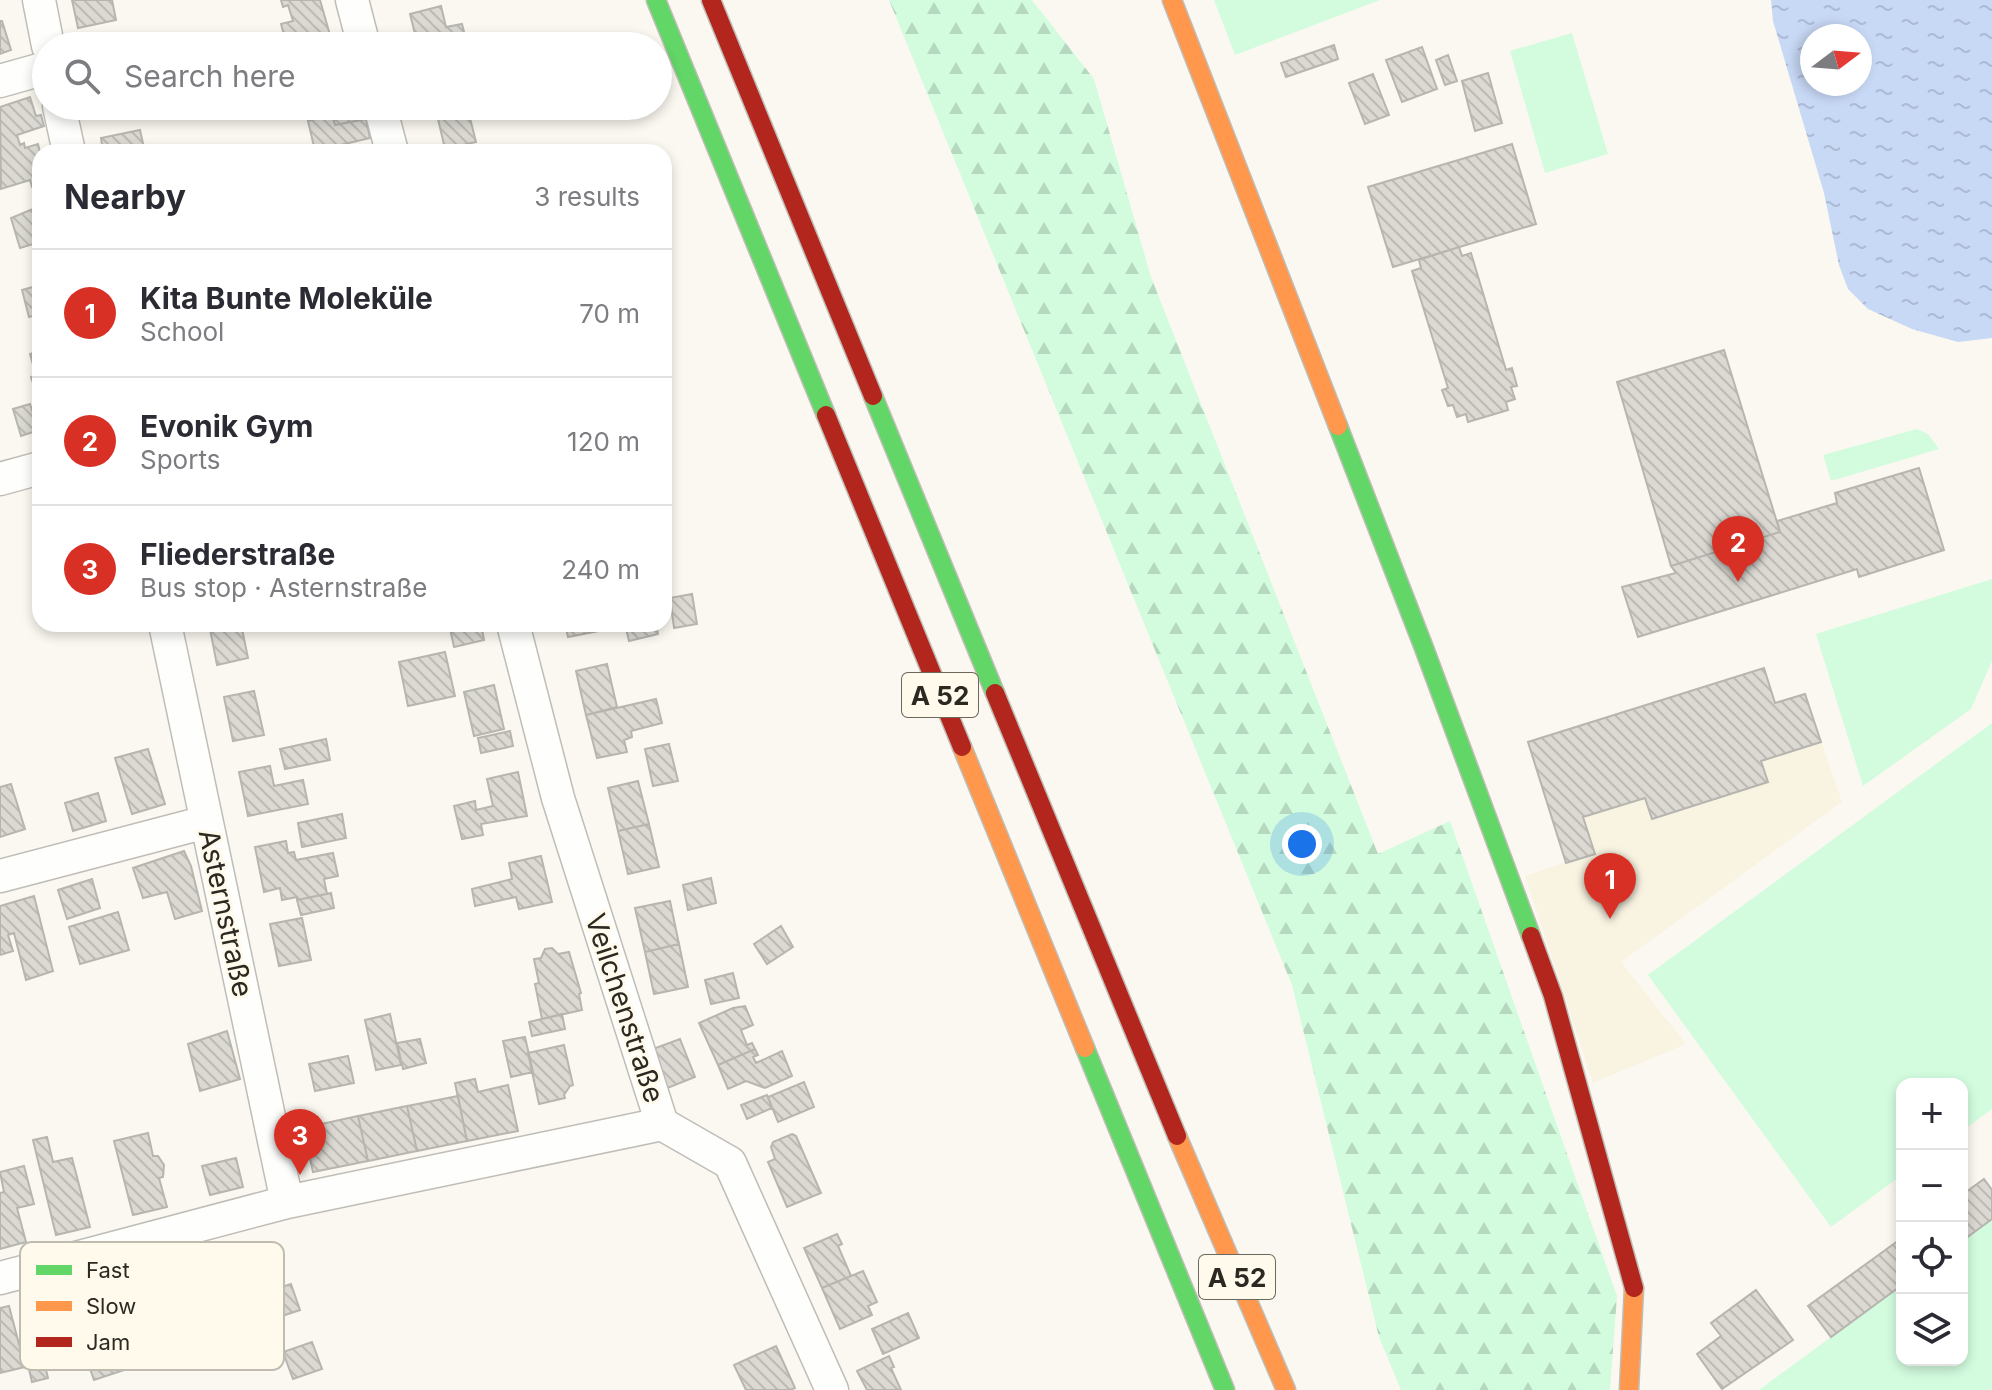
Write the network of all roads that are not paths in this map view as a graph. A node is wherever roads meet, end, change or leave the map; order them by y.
1 (39, 0) edge
2 (352, 0) edge
3 (656, 0) edge
4 (711, 0) edge
5 (1172, 0) edge
6 (45, 32) edge
7 (360, 32) edge
8 (669, 32) edge
9 (672, 39) edge
10 (32, 72) edge
11 (0, 81) edge
12 (62, 120) edge
13 (384, 120) edge
14 (67, 144) edge
15 (390, 144) edge
16 (32, 470) edge
17 (0, 479) edge
18 (167, 632) edge
19 (515, 632) edge
20 (206, 822) junction
21 (0, 876) edge
22 (662, 1124) junction
23 (287, 1202) junction
24 (136, 1242) edge
25 (20, 1273) edge
26 (0, 1278) edge
27 (832, 1390) edge
28 (1225, 1390) edge
29 (1286, 1390) edge
30 (1629, 1390) edge

1 - 6 street
2 - 7 street
3 - 8 main road, A 52
4 - 29 main road, A 52
5 - 30 main road
9 - 28 main road, A 52
10 - 11 street
12 - 14 street
13 - 15 street
16 - 17 street
18 - 20 street, Asternstraße
19 - 22 street, Veilchenstraße
20 - 21 street
20 - 23 street, Asternstraße
22 - 23 street
22 - 27 street, Veilchenstraße
23 - 24 street
25 - 26 street

